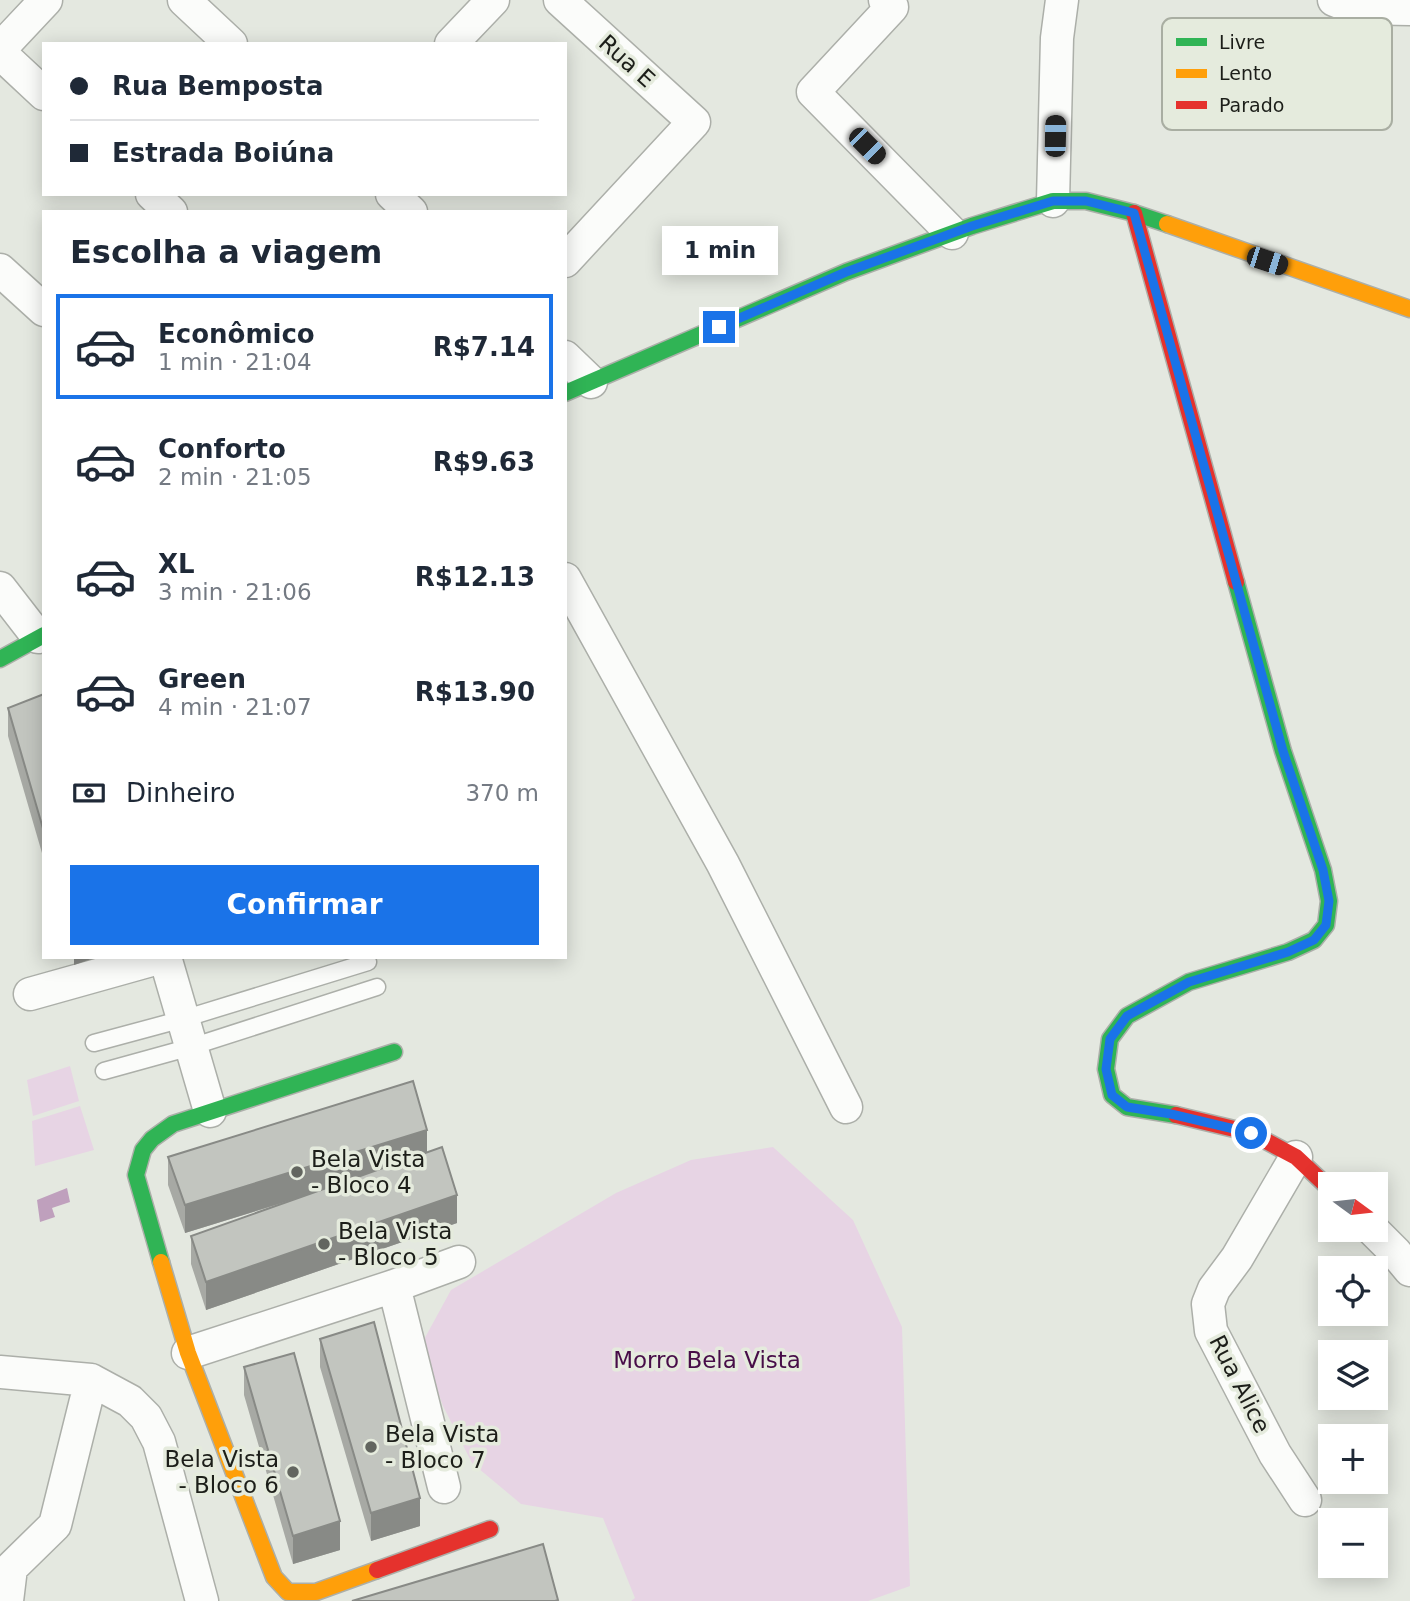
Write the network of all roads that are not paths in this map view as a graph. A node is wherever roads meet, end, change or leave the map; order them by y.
1 (46, 0) edge
2 (184, 0) edge
3 (493, 0) edge
4 (560, 0) edge
5 (885, 0) edge
6 (1062, 0) edge
7 (1334, 0) edge
8 (1410, 9) edge
9 (229, 42) edge
10 (453, 42) edge
11 (0, 51) edge
12 (42, 92) edge
13 (154, 196) edge
14 (394, 196) edge
15 (1053, 201) junction
16 (169, 210) edge
17 (409, 210) edge
18 (1134, 213) junction
19 (952, 233) junction
20 (567, 259) edge
21 (0, 270) edge
22 (42, 308) edge
23 (1410, 309) edge
24 (567, 362) edge
25 (578, 388) edge
26 (567, 583) edge
27 (0, 588) edge
28 (41, 636) edge
29 (0, 659) edge
30 (156, 959) edge
31 (164, 959) edge
32 (369, 962) dead end
33 (377, 986) dead end
34 (30, 994) dead end
35 (187, 1033) junction
36 (94, 1043) dead end
37 (394, 1052) dead end
38 (104, 1071) dead end
39 (846, 1107) dead end
40 (210, 1111) junction
41 (1296, 1157) junction
42 (1318, 1178) edge
43 (1386, 1242) edge
44 (459, 1262) dead end
45 (1410, 1270) edge
46 (394, 1286) junction
47 (188, 1353) junction
48 (0, 1372) edge
49 (91, 1380) junction
50 (444, 1487) dead end
51 (1306, 1500) dead end
52 (490, 1529) dead end
53 (7, 1601) edge
54 (202, 1601) edge

1 - 11 street
2 - 9 street
3 - 10 street
4 - 20 street, Rua E
5 - 19 street
6 - 15 street
7 - 8 street
11 - 12 street
13 - 16 street
14 - 17 street
15 - 18 street
15 - 19 street
18 - 23 street
18 - 41 street
19 - 25 street
21 - 22 street
24 - 25 street
26 - 39 street
27 - 28 street
28 - 29 street
30 - 34 street
31 - 35 street
32 - 35 lane
33 - 35 lane
35 - 36 lane
35 - 38 lane
35 - 40 street
37 - 40 street
40 - 47 street
41 - 42 street
41 - 51 street, Rua Alice
43 - 45 street
44 - 46 street
46 - 47 street
46 - 50 street
47 - 52 street
48 - 49 street
49 - 53 street
49 - 54 street

